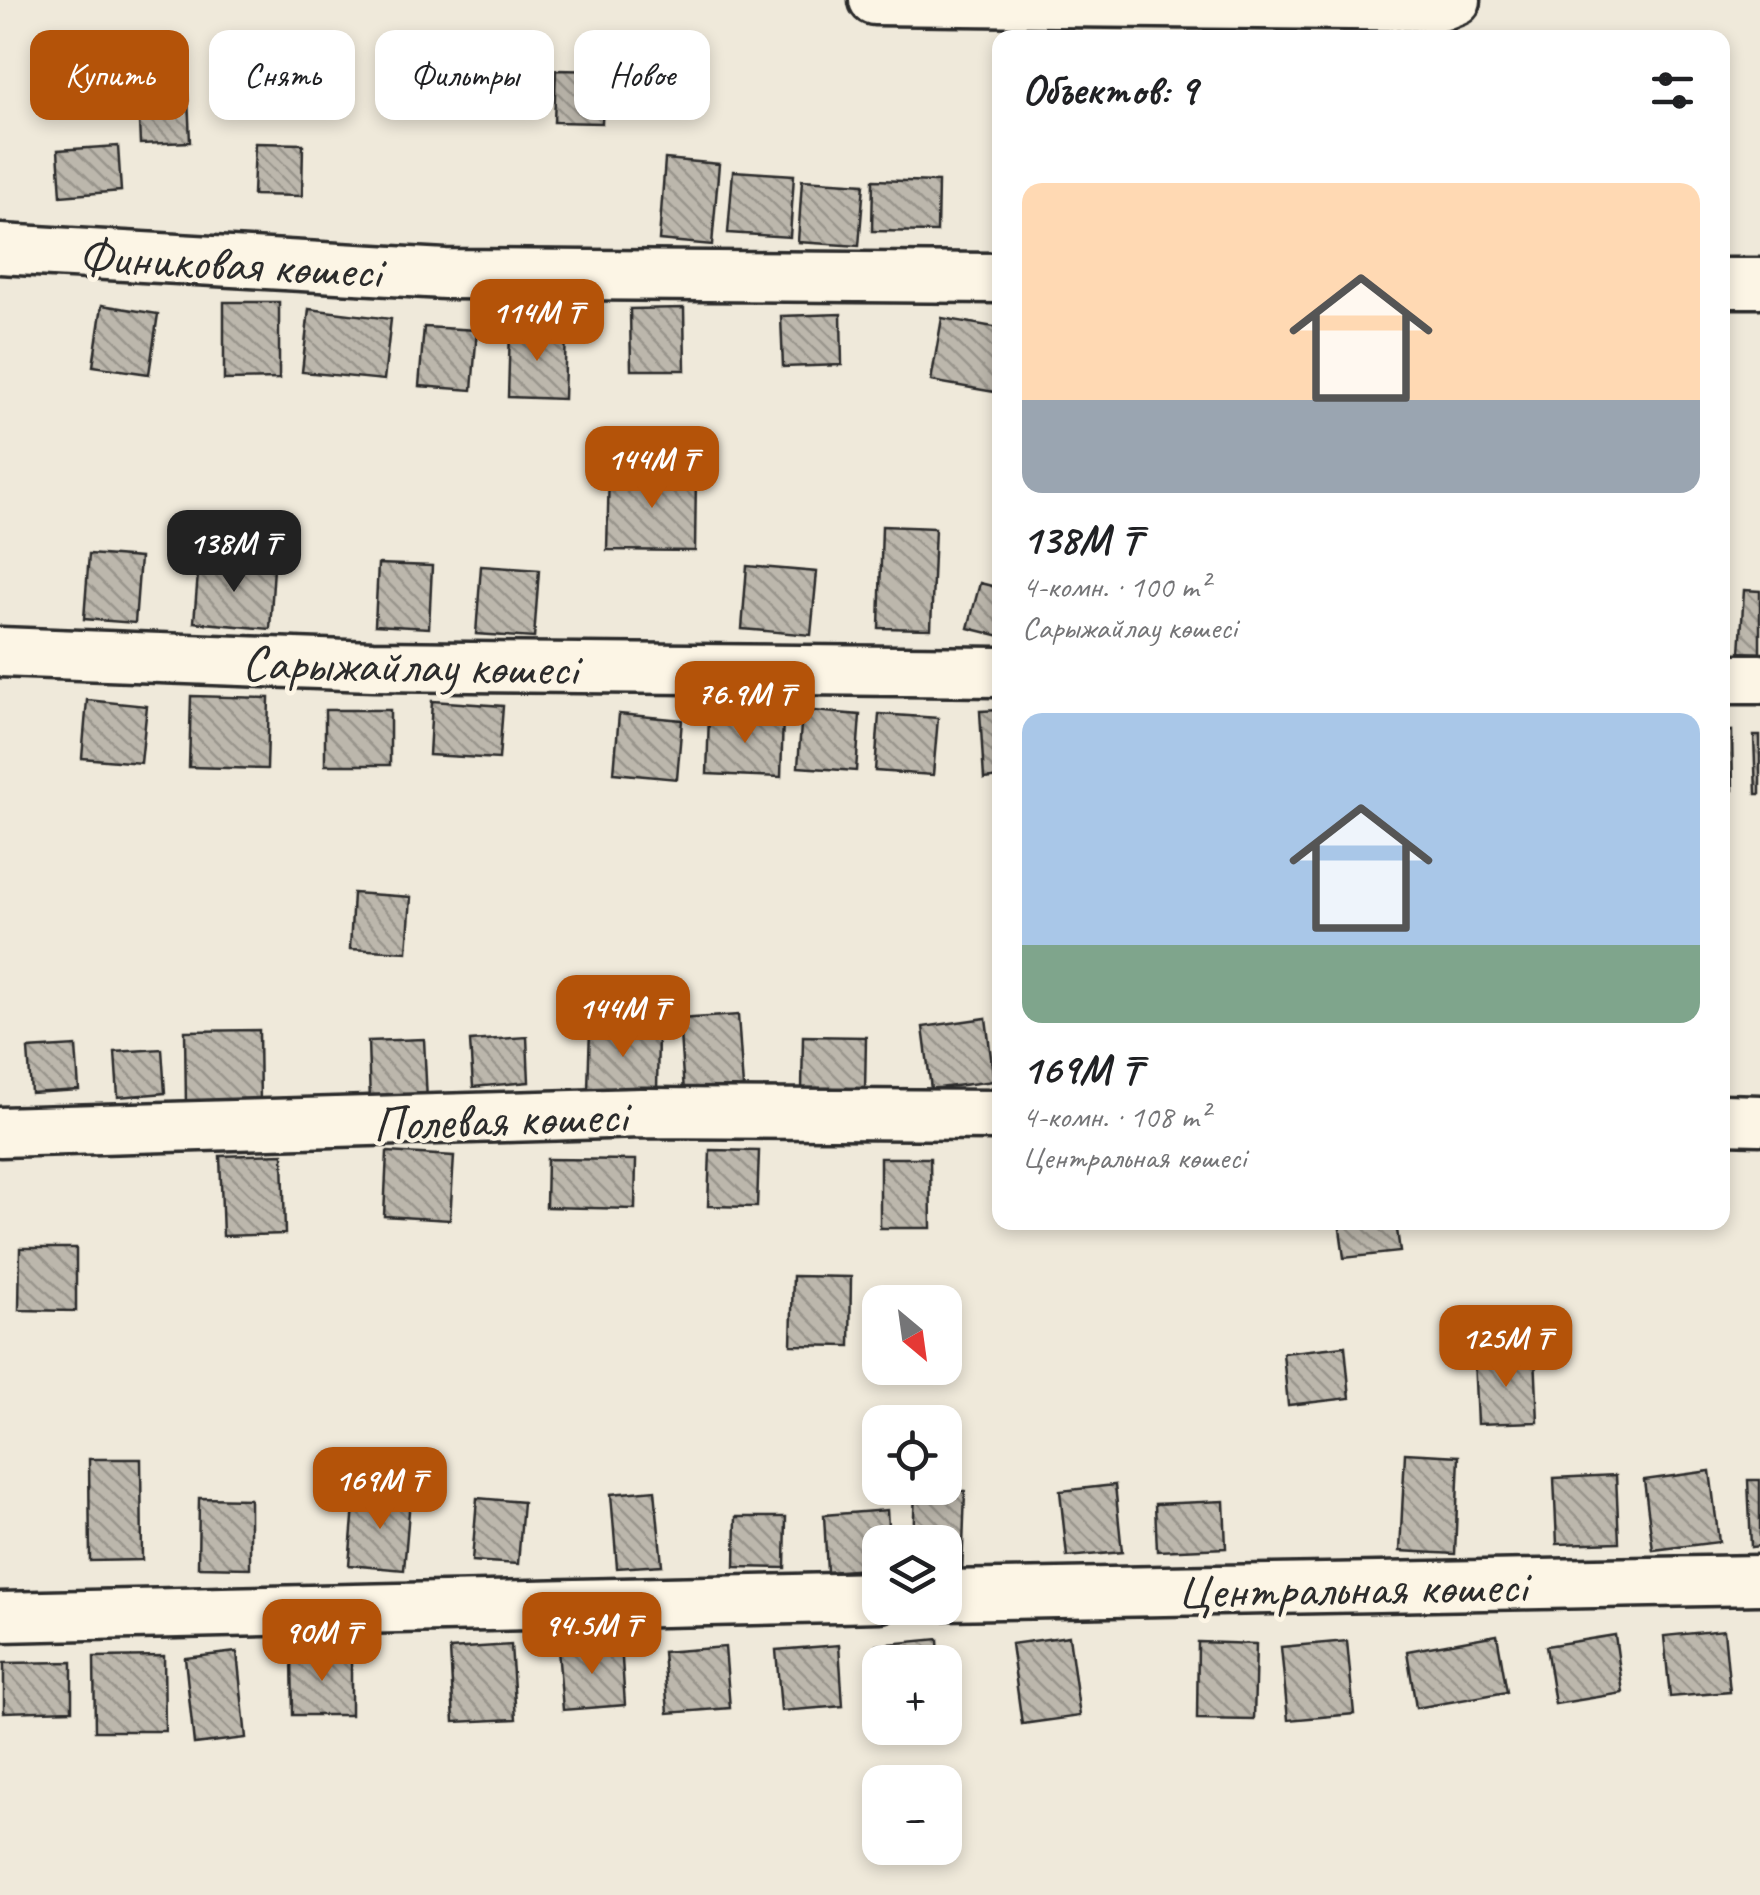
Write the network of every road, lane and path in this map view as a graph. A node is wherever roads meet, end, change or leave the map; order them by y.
1 (874, 0) edge
2 (1456, 0) edge
3 (0, 249) edge
4 (992, 278) edge
5 (1730, 282) edge
6 (1760, 283) edge
7 (0, 652) edge
8 (992, 672) edge
9 (1730, 679) edge
10 (1760, 679) edge
11 (992, 1115) edge
12 (1730, 1119) edge
13 (1760, 1120) edge
14 (0, 1132) edge
15 (1760, 1580) edge
16 (962, 1596) edge
17 (862, 1597) edge
18 (0, 1617) edge

1 - 2 street
3 - 4 street, Финиковая көшесі
5 - 6 street
7 - 8 street, Сарыжайлау көшесі
9 - 10 street
11 - 14 street, Полевая көшесі
12 - 13 street
15 - 16 street, Центральная көшесі
17 - 18 street

